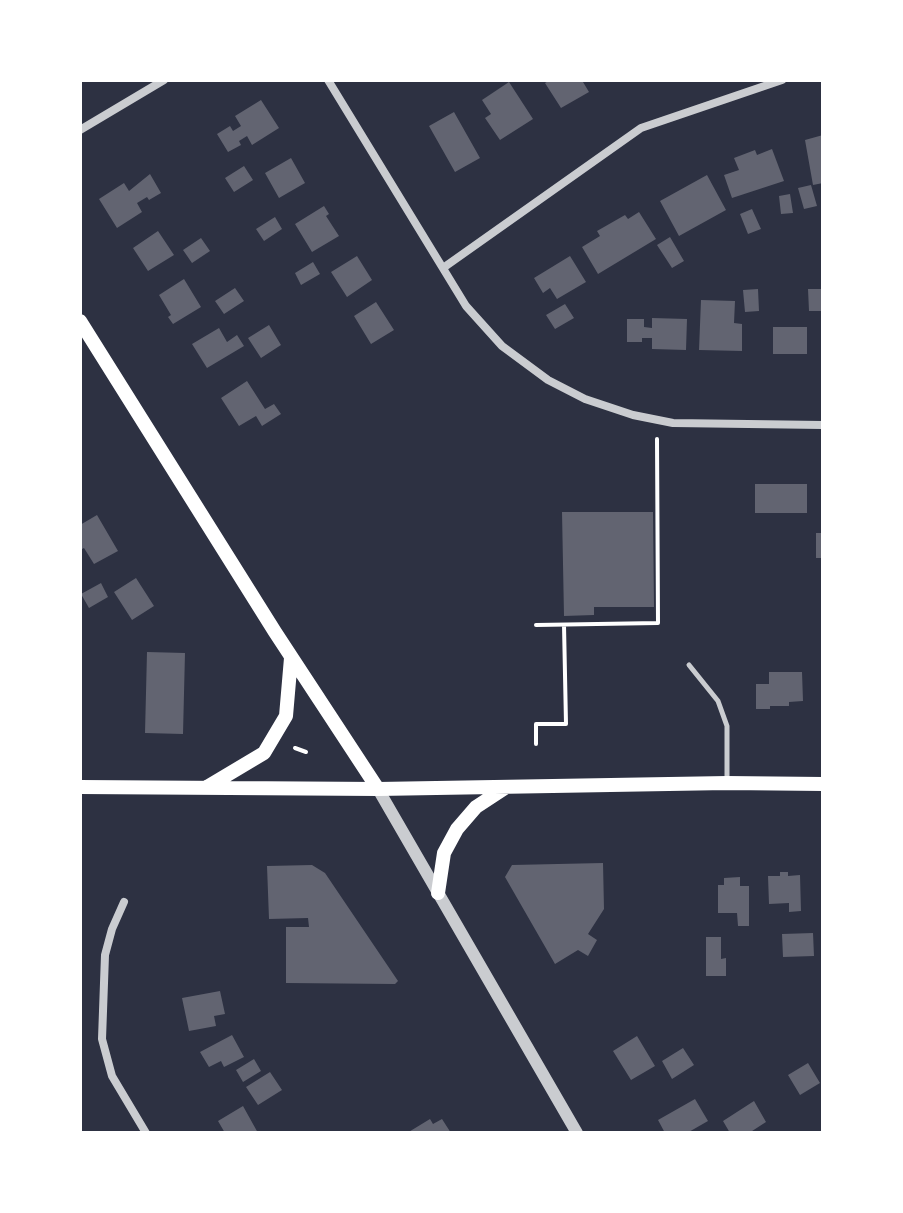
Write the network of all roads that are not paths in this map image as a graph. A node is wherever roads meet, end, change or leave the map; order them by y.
1 (164, 80) edge
2 (328, 80) edge
3 (782, 80) edge
4 (80, 130) edge
5 (443, 268) junction
6 (80, 321) edge
7 (823, 425) edge
8 (291, 658) junction
9 (689, 665) dead end
10 (727, 783) junction
11 (823, 784) edge
12 (80, 787) edge
13 (506, 787) junction
14 (206, 788) junction
15 (378, 789) junction
16 (438, 893) junction
17 (124, 902) dead end
18 (146, 1133) edge
19 (577, 1133) edge

1 - 4 street
2 - 5 street
3 - 5 street
5 - 7 street
6 - 8 main road
8 - 14 main road
8 - 15 main road
9 - 10 lane
10 - 11 main road
10 - 13 main road
12 - 14 main road
13 - 15 main road
13 - 16 main road
14 - 15 main road
15 - 16 street
16 - 19 street
17 - 18 street

